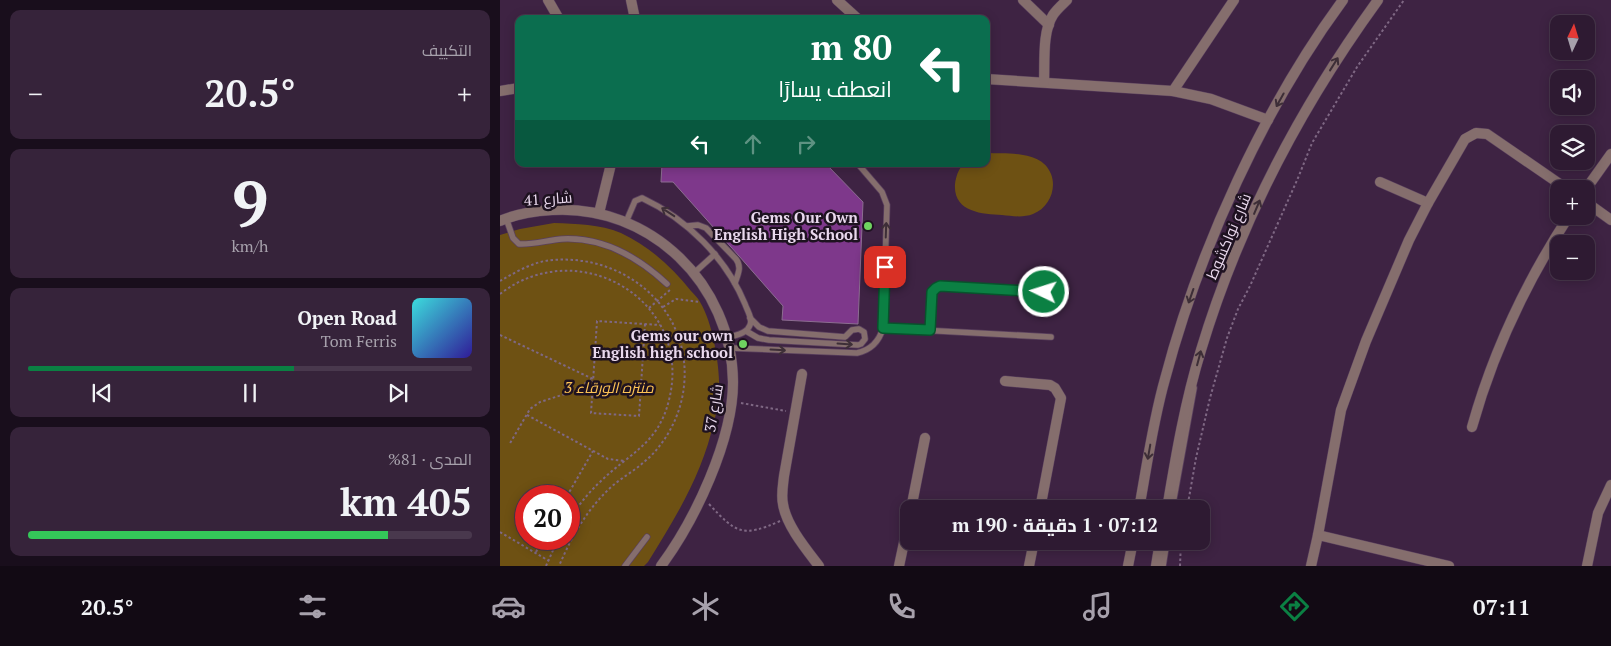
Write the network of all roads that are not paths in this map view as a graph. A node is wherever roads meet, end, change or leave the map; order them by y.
1 (548, 0) edge
2 (631, 0) edge
3 (837, 0) edge
4 (1023, 0) edge
5 (1067, 0) edge
6 (1234, 0) edge
7 (1344, 0) edge
8 (1378, 0) edge
9 (556, 15) edge
10 (634, 15) edge
11 (854, 15) edge
12 (1048, 25) junction
13 (990, 79) edge
14 (1044, 82) junction
15 (515, 89) edge
16 (1173, 91) junction
17 (500, 92) edge
18 (1268, 120) junction
19 (1611, 154) edge
20 (610, 167) edge
21 (861, 167) edge
22 (1554, 180) edge
23 (1592, 180) edge
24 (1380, 182) dead end
25 (1428, 203) junction
26 (1595, 208) edge
27 (599, 213) junction
28 (503, 219) edge
29 (1611, 220) edge
30 (626, 222) junction
31 (1564, 225) edge
32 (687, 226) junction
33 (715, 254) junction
34 (694, 273) junction
35 (735, 283) junction
36 (667, 284) road end
37 (1063, 293) dead end
38 (750, 318) junction
39 (883, 328) junction
40 (930, 330) junction
41 (746, 331) junction
42 (1051, 337) dead end
43 (729, 343) junction
44 (802, 374) dead end
45 (1193, 380) junction
46 (1005, 381) dead end
47 (1472, 427) dead end
48 (925, 438) dead end
49 (1611, 485) edge
50 (913, 500) edge
51 (1042, 500) edge
52 (1141, 500) edge
53 (1169, 500) edge
54 (1174, 500) edge
55 (1318, 535) junction
56 (647, 537) dead end
57 (902, 550) edge
58 (1032, 550) edge
59 (1131, 550) edge
60 (1159, 550) edge
61 (1166, 550) edge
62 (625, 566) edge
63 (661, 566) edge
64 (818, 566) edge
65 (899, 566) edge
66 (1029, 566) edge
67 (1128, 566) edge
68 (1156, 566) edge
69 (1163, 566) edge
70 (1311, 566) edge
71 (1449, 566) edge
72 (1587, 566) edge

1 - 9 street
2 - 10 street
3 - 11 street
4 - 12 street
5 - 12 street
6 - 16 street
7 -> 18 street, شارع نواكشوط
45 -> 8 street, شارع نواكشوط
12 - 14 street
13 - 14 street
14 - 16 street
15 - 17 street
16 - 18 street
18 -> 52 street, شارع نواكشوط
19 - 23 street
20 - 27 street
39 -> 21 lane
22 - 25 street
24 - 25 street
25 - 55 street
26 - 29 street
27 - 28 street, شارع 41
27 - 30 street, شارع 37
28 - 36 lane
32 -> 30 lane
30 - 34 street, شارع 37
31 - 47 street
32 - 33 lane
32 - 35 lane
33 - 34 lane
33 - 35 lane
34 - 43 street, شارع 37
35 - 38 lane
37 - 40 lane
38 - 41 lane
41 -> 38 lane
39 - 40 lane
43 -> 39 lane
40 - 42 lane
41 - 43 lane
43 - 63 street, شارع 37
44 - 64 street
45 - 53 street, شارع نواكشوط
45 - 54 lane
46 - 51 street
48 - 50 street
49 - 72 street
55 - 70 street
55 - 71 street
56 - 62 lane
57 - 65 street
58 - 66 street
59 - 67 street
60 - 68 street
61 - 69 lane

